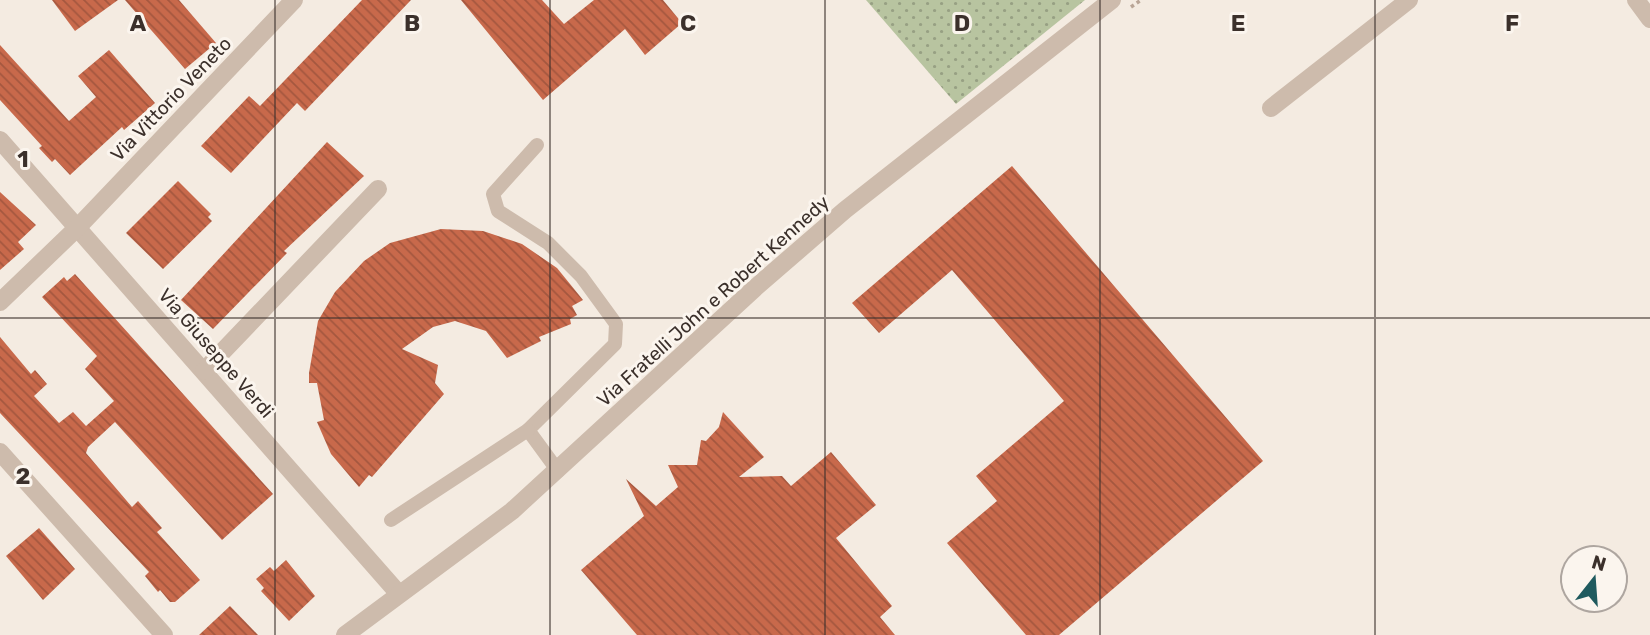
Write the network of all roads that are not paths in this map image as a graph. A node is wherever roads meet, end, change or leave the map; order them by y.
1 (294, 0) edge
2 (1112, 0) edge
3 (1409, 0) edge
4 (1271, 108) dead end
5 (0, 140) edge
6 (537, 145) dead end
7 (377, 189) dead end
8 (78, 227) junction
9 (0, 302) edge
10 (204, 371) junction
11 (528, 430) junction
12 (0, 452) edge
13 (558, 471) junction
14 (391, 520) dead end
15 (399, 594) junction
16 (164, 635) edge
17 (345, 635) edge

1 - 8 street, Via Vittorio Veneto
2 - 13 street, Via Fratelli John e Robert Kennedy
3 - 4 street
5 - 8 street, Via Giuseppe Verdi
6 - 11 lane
7 - 10 street
8 - 9 street, Via Vittorio Veneto
8 - 10 street, Via Giuseppe Verdi
10 - 15 street, Via Giuseppe Verdi
11 - 13 lane
11 - 14 lane
12 - 16 street
13 - 15 street, Via Fratelli John e Robert Kennedy
15 - 17 street, Via Fratelli John e Robert Kennedy

